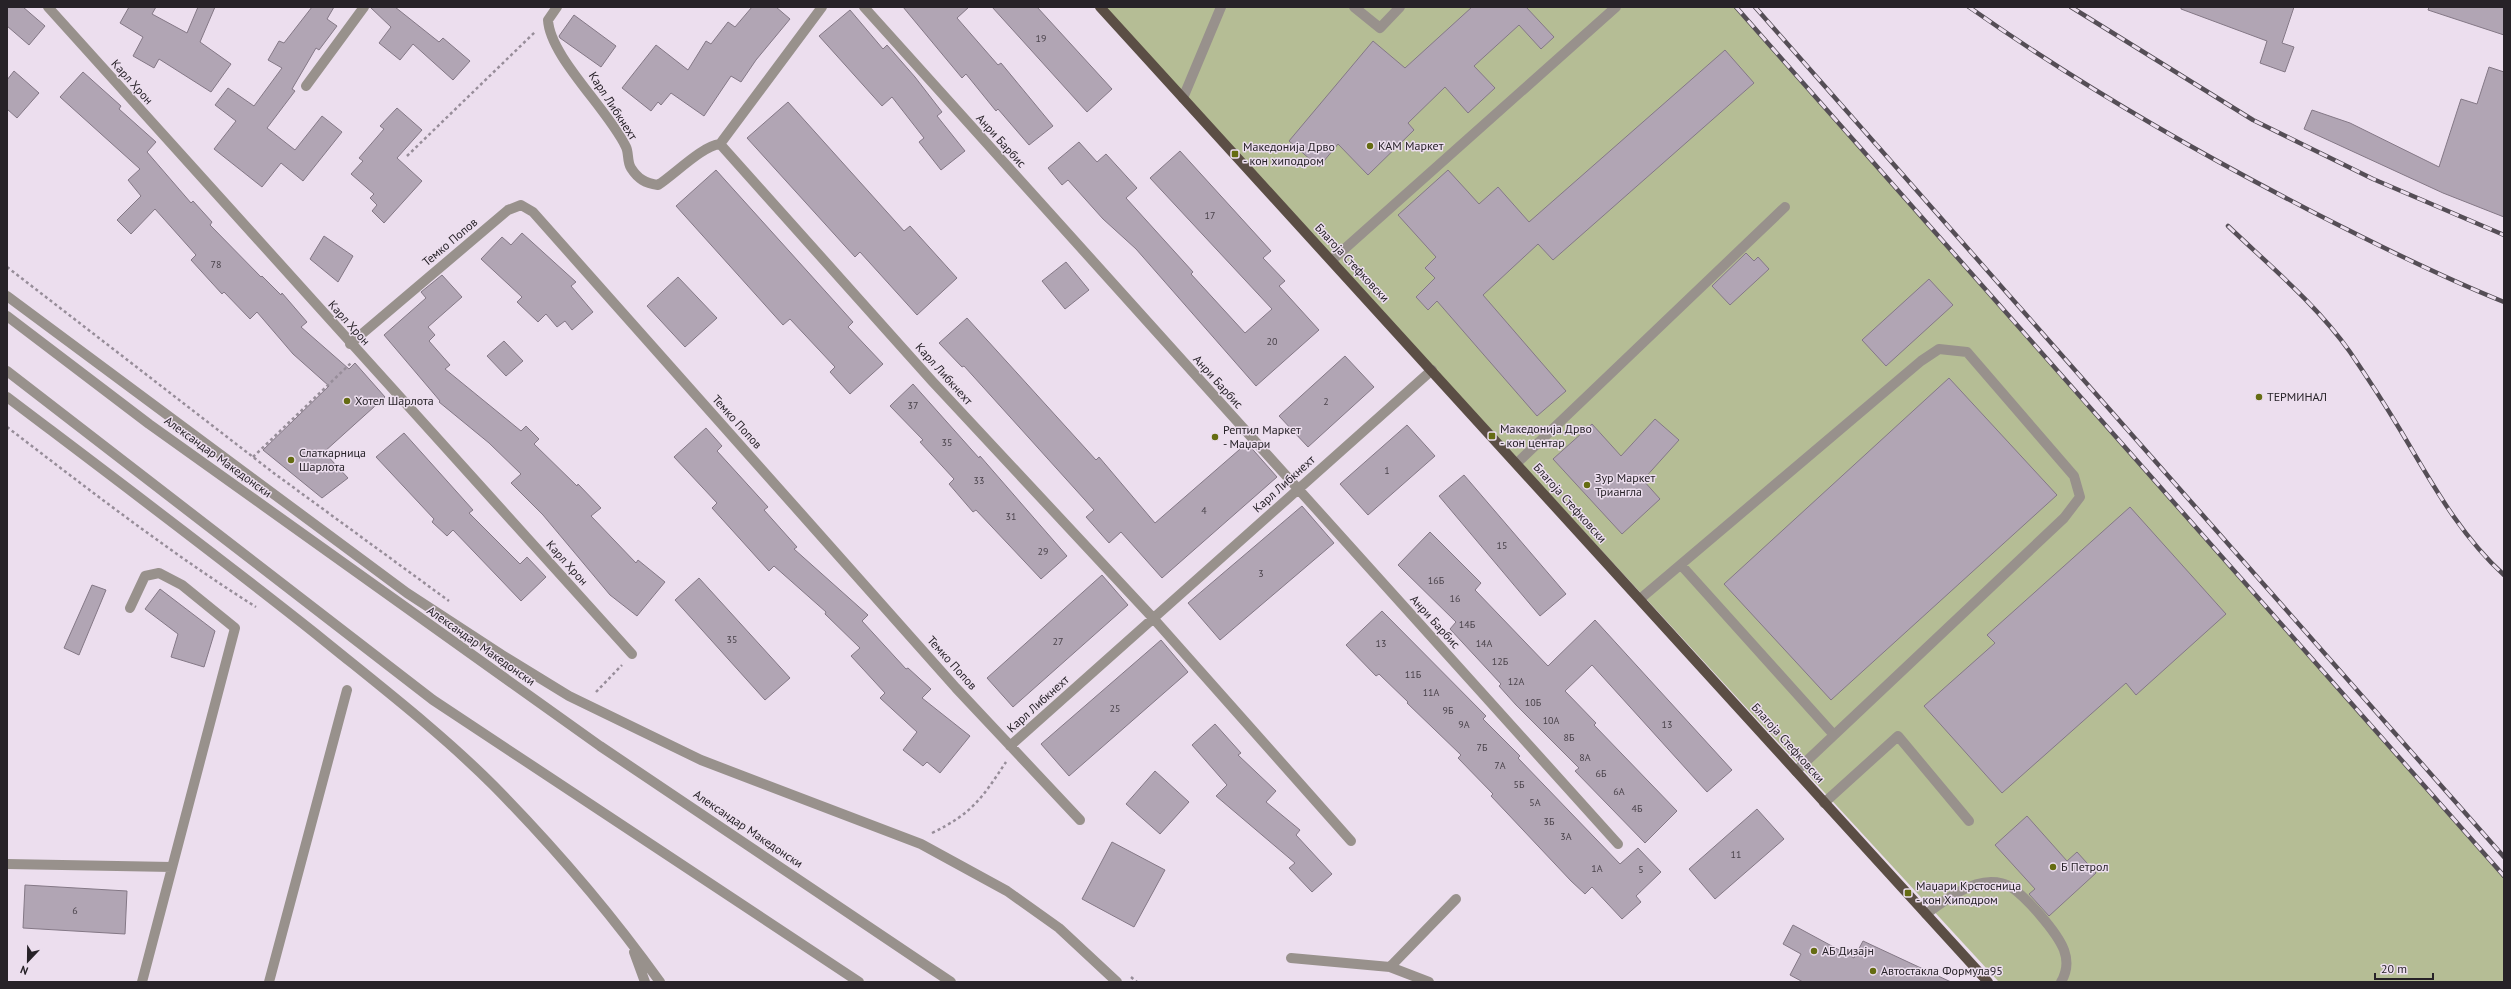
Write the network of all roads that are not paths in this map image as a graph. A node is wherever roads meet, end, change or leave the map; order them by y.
1 (48, 7) edge
2 (364, 7) edge
3 (557, 7) edge
4 (822, 7) edge
5 (864, 7) edge
6 (1100, 7) edge
7 (1221, 7) edge
8 (1354, 7) edge
9 (1400, 7) edge
10 (1616, 7) edge
11 (306, 86) dead end
12 (1183, 98) junction
13 (720, 144) junction
14 (1785, 207) dead end
15 (1332, 260) junction
16 (7, 296) edge
17 (7, 316) edge
18 (350, 344) junction
19 (1432, 370) junction
20 (7, 371) edge
21 (7, 397) edge
22 (1517, 463) junction
23 (1297, 489) junction
24 (1681, 565) junction
25 (1640, 599) junction
26 (130, 608) dead end
27 (1154, 618) junction
28 (632, 654) road end
29 (347, 690) dead end
30 (1834, 735) junction
31 (1010, 746) junction
32 (1796, 771) junction
33 (1824, 803) junction
34 (1080, 820) dead end
35 (1969, 821) dead end
36 (1351, 841) dead end
37 (1618, 844) dead end
38 (7, 864) edge
39 (172, 867) junction
40 (1456, 899) dead end
41 (1926, 914) junction
42 (630, 940) junction
43 (1291, 958) dead end
44 (1972, 964) junction
45 (1390, 967) junction
46 (142, 982) edge
47 (269, 982) edge
48 (645, 982) edge
49 (660, 982) edge
50 (859, 982) edge
51 (951, 982) edge
52 (1117, 982) edge
53 (1429, 982) edge
54 (1978, 982) edge
55 (1988, 982) edge
56 (2061, 982) edge

1 - 18 street, Карл Хрон
2 - 11 street
3 - 13 street, Карл Либкнехт
4 - 13 street
5 - 23 street, Анри Барбис
6 - 12 main road, Благоја Стефковски
7 - 12 street
8 - 9 street
10 - 15 street
12 - 15 main road, Благоја Стефковски
13 - 27 street, Карл Либкнехт
14 - 22 street
15 - 19 main road, Благоја Стефковски
16 - 52 street
17 - 51 street, Александар Македонски
18 - 28 street, Карл Хрон
18 - 31 street, Темко Попов
19 - 22 main road, Благоја Стефковски
19 - 23 street, Карл Либкнехт
20 - 50 street
21 - 42 street
22 - 25 main road, Благоја Стефковски
23 - 27 street, Карл Либкнехт
23 - 37 street, Анри Барбис
24 - 25 street
24 - 30 street
24 - 30 street
25 - 32 main road, Благоја Стефковски
26 - 39 street
27 - 31 street, Карл Либкнехт
27 - 36 street, Карл Либкнехт
29 - 47 street
30 - 32 street
31 - 34 street, Темко Попов
32 - 33 main road, Благоја Стефковски
33 - 35 street
33 - 41 main road, Благоја Стефковски
38 - 39 street
39 - 46 street
40 - 45 street
41 - 44 main road, Благоја Стефковски
41 - 56 street
42 - 48 street
42 - 49 street
43 - 45 street
44 - 54 main road
44 - 55 main road, Благоја Стефковски
45 - 53 street

